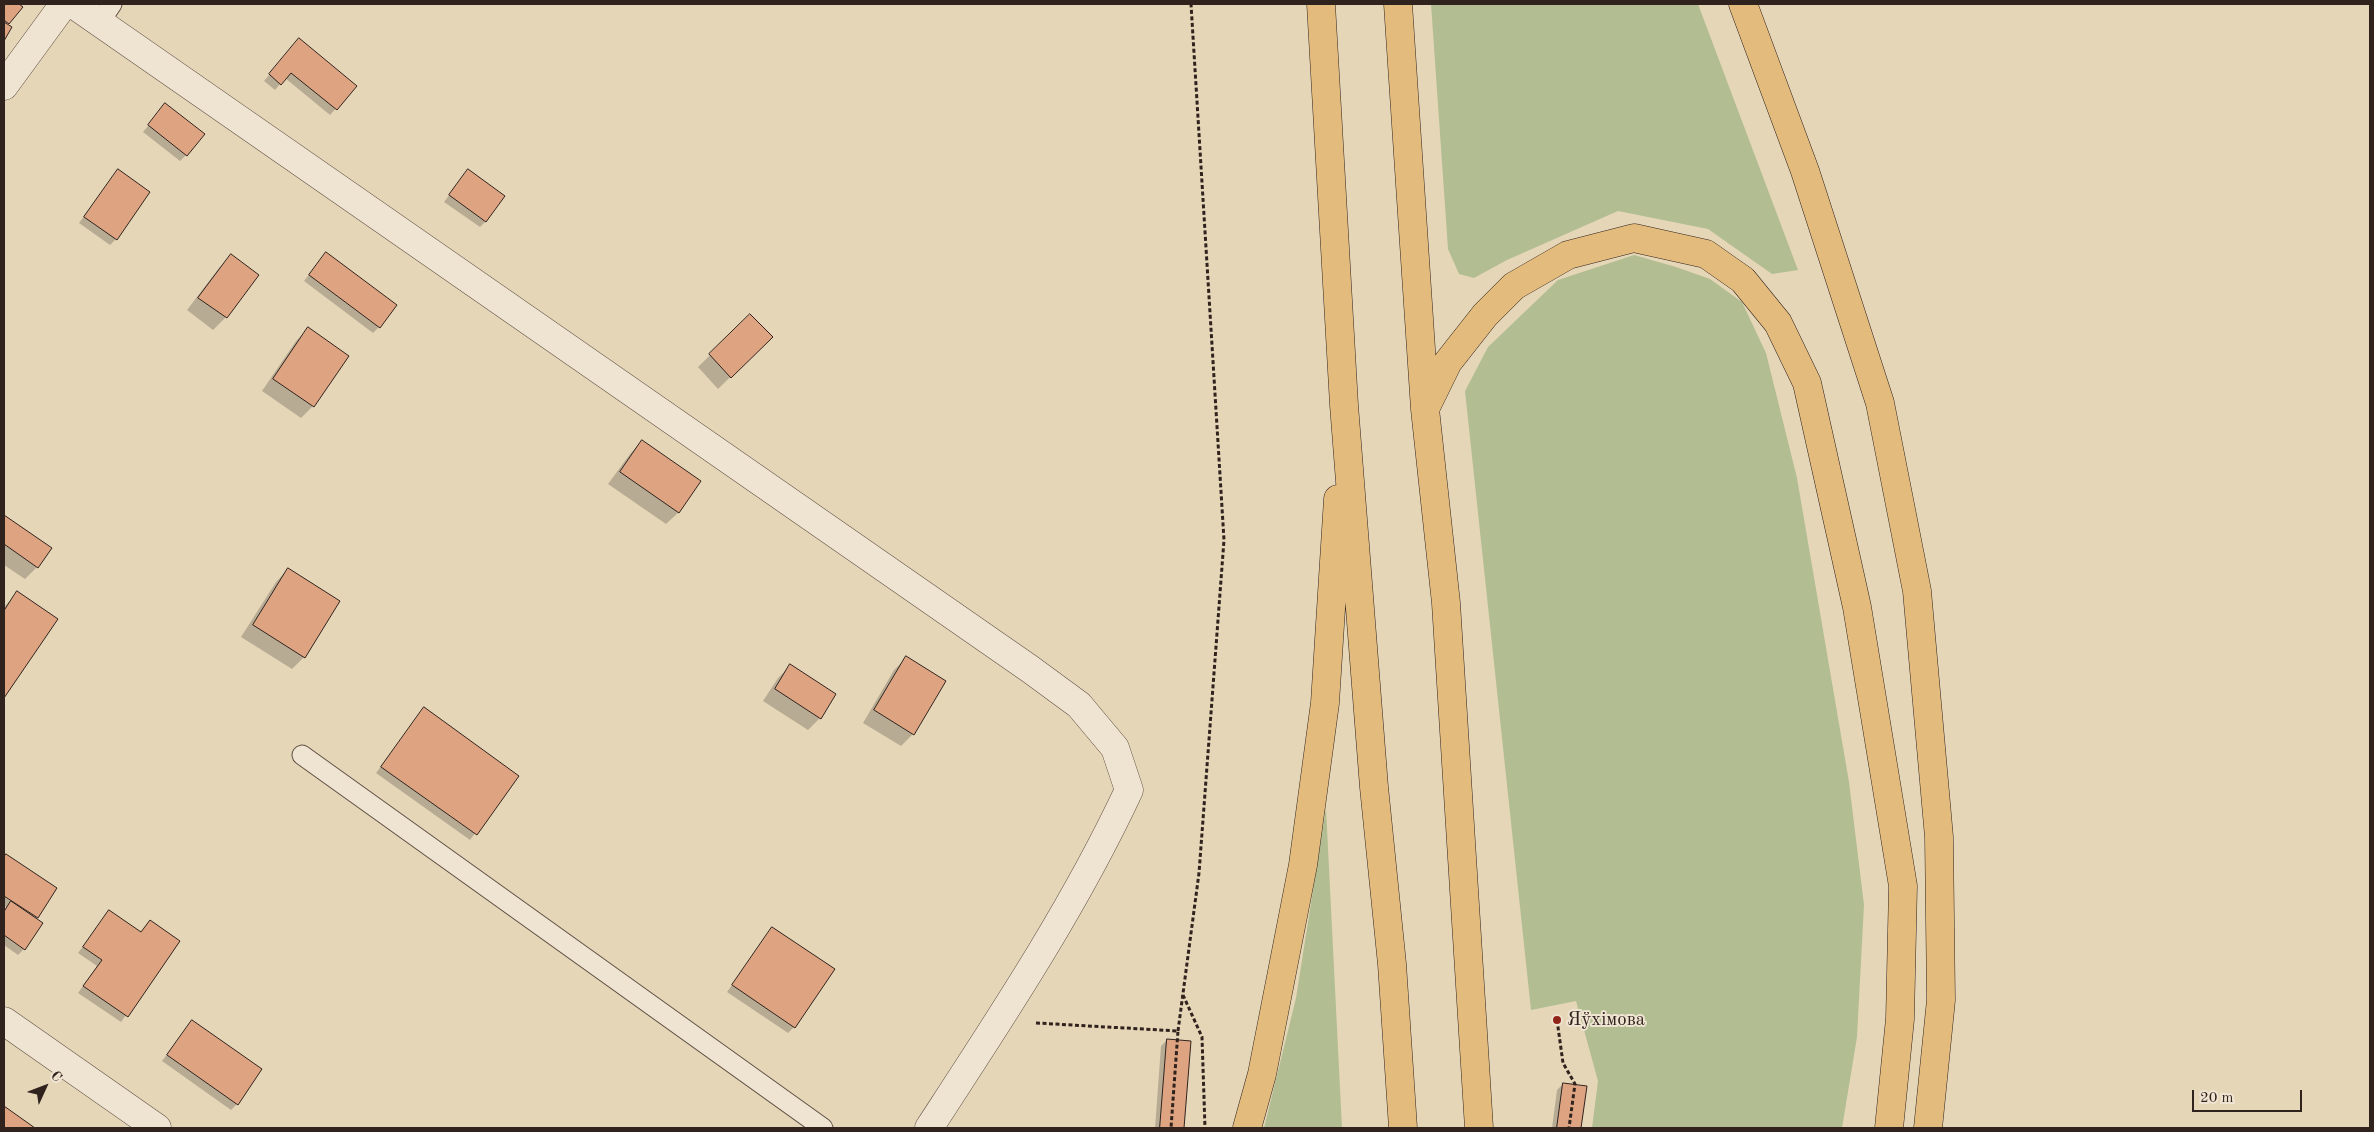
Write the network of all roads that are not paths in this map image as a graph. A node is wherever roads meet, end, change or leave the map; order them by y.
1 (64, 4) edge
2 (73, 4) edge
3 (1321, 4) edge
4 (1398, 4) edge
5 (1743, 4) edge
6 (106, 13) edge
7 (4, 86) edge
8 (1344, 405) junction
9 (1425, 409) junction
10 (302, 754) dead end
11 (4, 1021) edge
12 (158, 1128) edge
13 (823, 1128) edge
14 (929, 1128) edge
15 (1247, 1128) edge
16 (1403, 1128) edge
17 (1479, 1128) edge
18 (1889, 1128) edge
19 (1928, 1128) edge

1 - 7 street
2 - 6 street
3 - 8 highway
4 - 9 highway
5 - 19 highway
6 - 14 street
8 - 15 highway
8 - 16 highway
9 - 17 highway
9 - 18 highway
10 - 13 lane
11 - 12 street

